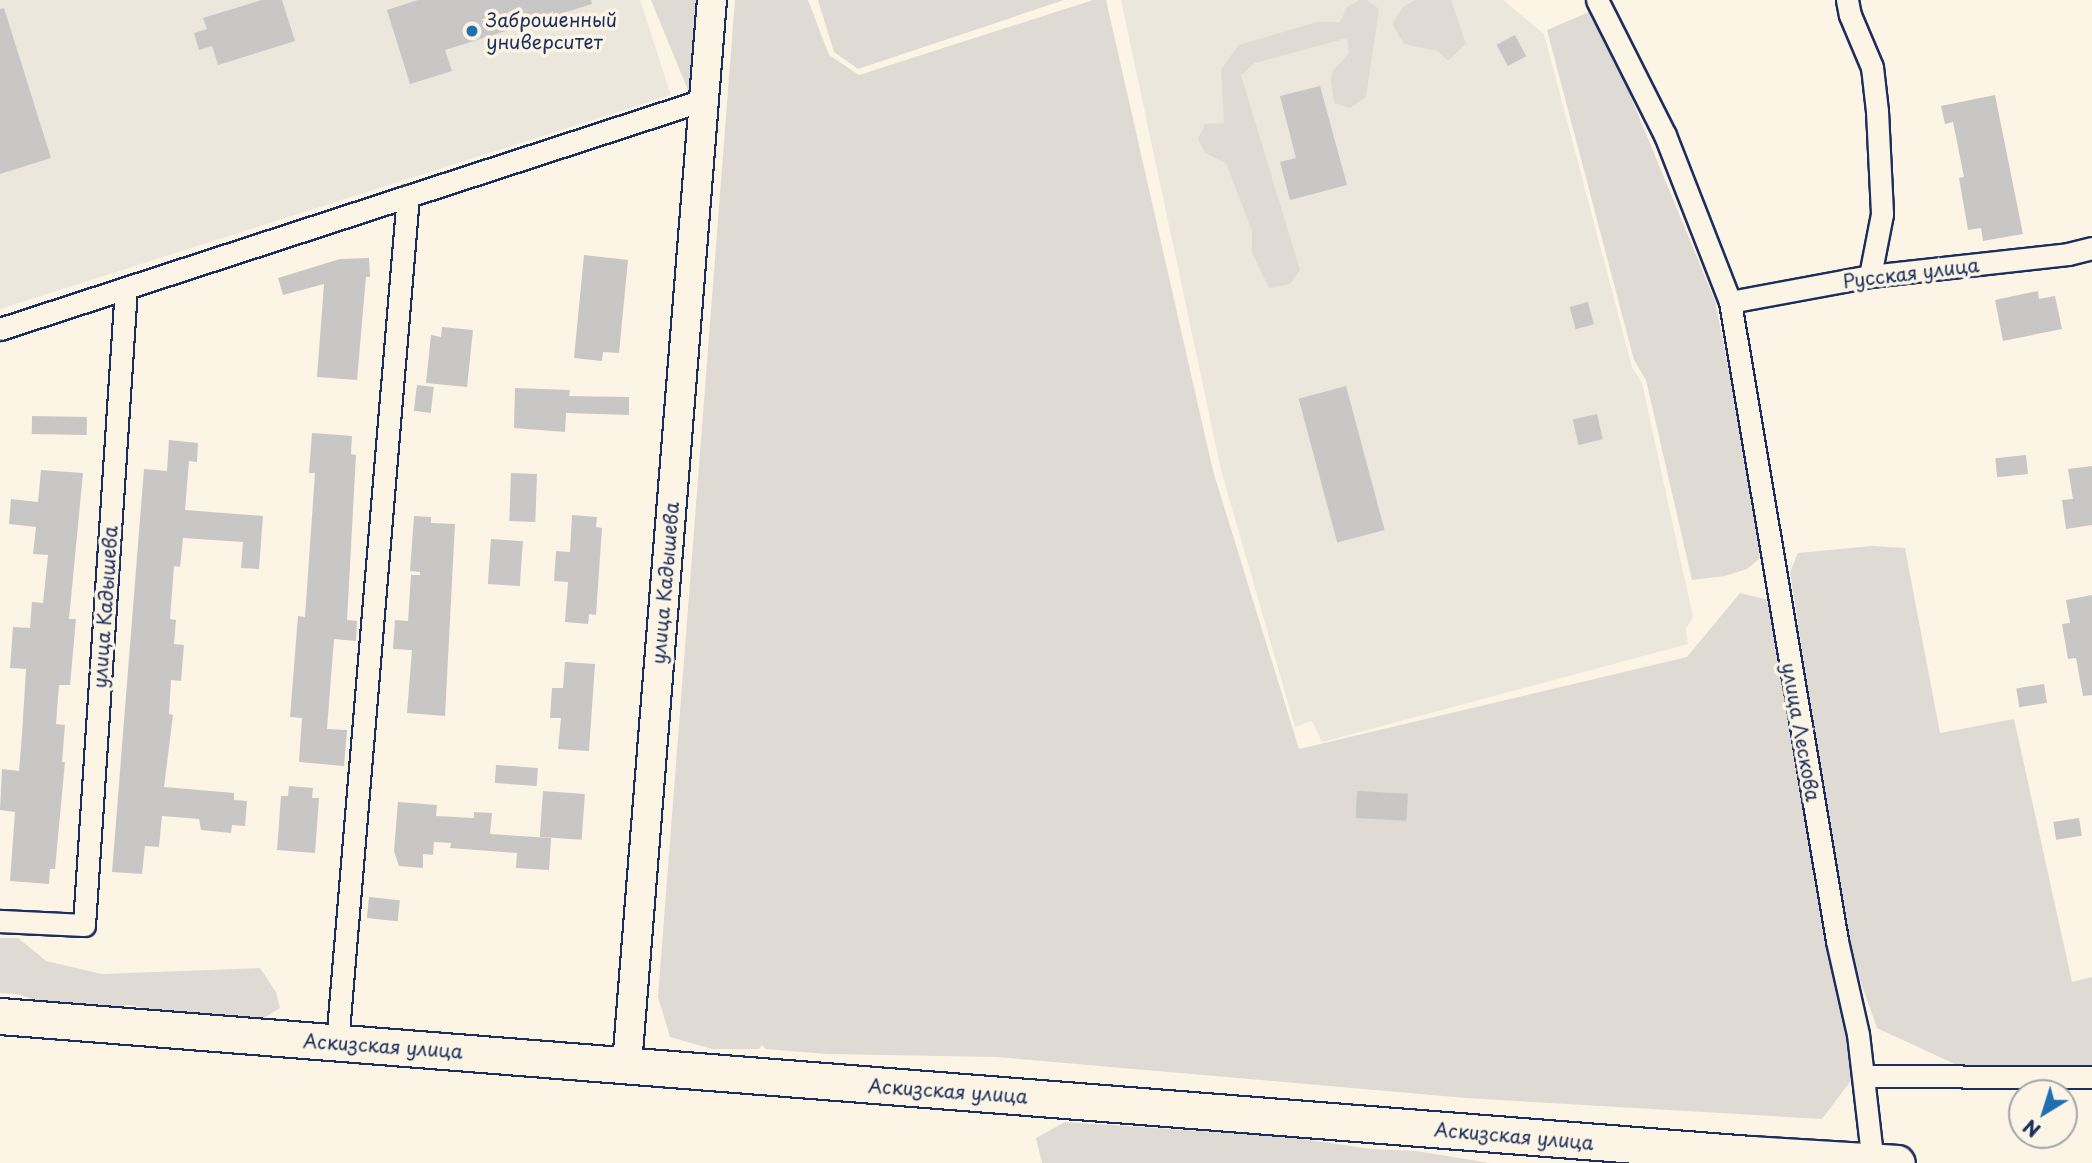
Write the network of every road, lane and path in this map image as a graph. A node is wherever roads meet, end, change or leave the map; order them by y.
1 (712, 0) edge
2 (1597, 0) edge
3 (1847, 0) edge
4 (703, 100) junction
5 (408, 196) junction
6 (2092, 248) edge
7 (1870, 276) junction
8 (126, 288) junction
9 (1730, 302) junction
10 (0, 329) edge
11 (0, 921) edge
12 (0, 1016) edge
13 (337, 1043) junction
14 (626, 1065) junction
15 (1865, 1076) junction
16 (2092, 1077) edge
17 (1881, 1162) edge

1 - 4 street, улица Кадышева
2 - 9 street, улица Лескова
3 - 7 street
4 - 5 street
4 - 14 street, улица Кадышева
5 - 8 street
5 - 13 street
6 - 7 street, Русская улица
7 - 9 street, Русская улица
8 - 10 street
8 - 11 street, улица Кадышева
9 - 15 street, улица Лескова
12 - 13 main road, Аскизская улица
13 - 14 main road, Аскизская улица
14 - 17 main road, Аскизская улица
15 - 16 street
15 - 17 street, улица Лескова

